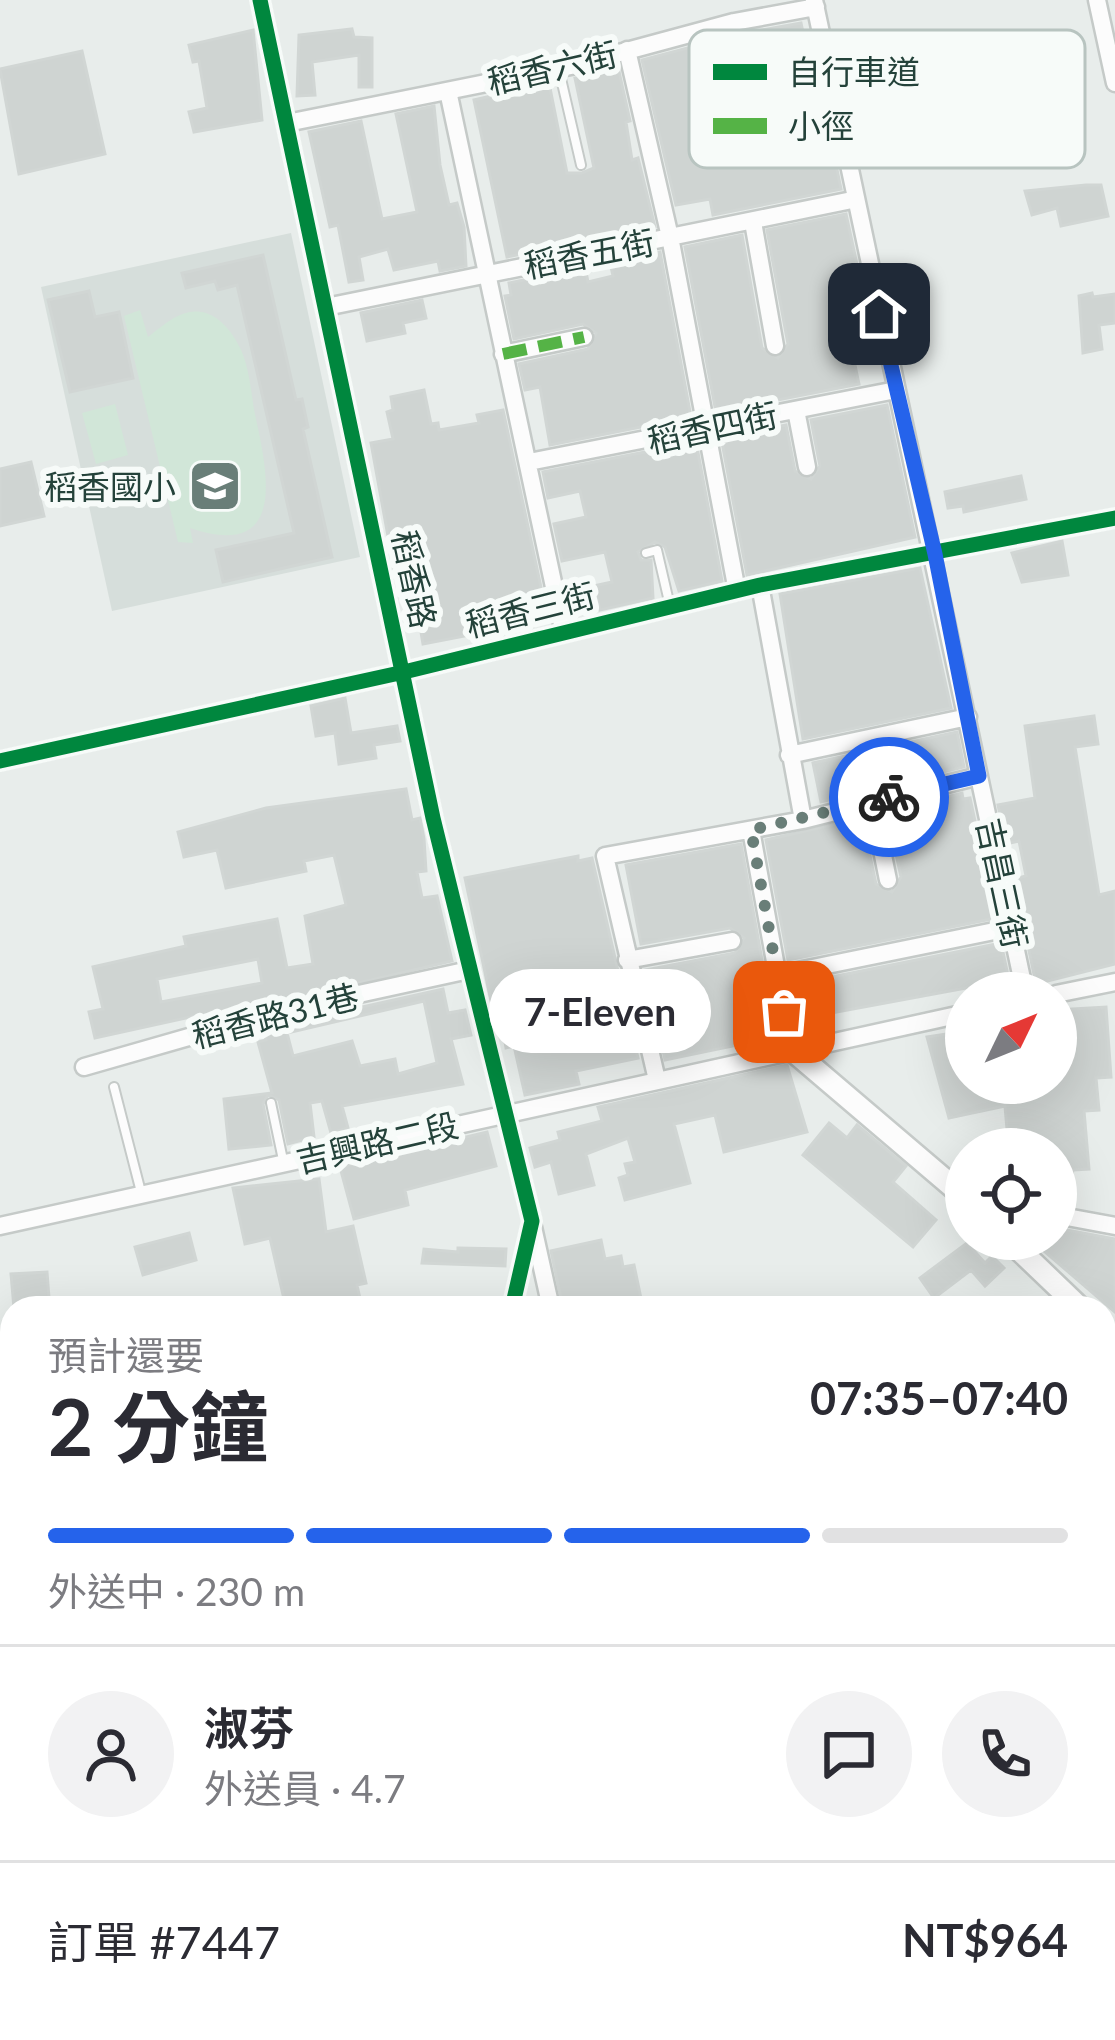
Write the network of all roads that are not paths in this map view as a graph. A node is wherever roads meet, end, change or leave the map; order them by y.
1 (260, 0) edge
2 (1097, 0) edge
3 (815, 4) edge
4 (720, 27) junction
5 (708, 30) edge
6 (721, 30) edge
7 (689, 35) edge
8 (626, 50) junction
9 (559, 68) junction
10 (1115, 83) edge
11 (448, 91) junction
12 (287, 123) junction
13 (580, 165) dead end
14 (847, 168) edge
15 (853, 200) junction
16 (754, 222) junction
17 (670, 237) junction
18 (484, 274) junction
19 (326, 307) junction
20 (584, 337) dead end
21 (775, 346) dead end
22 (503, 354) junction
23 (896, 390) junction
24 (796, 410) junction
25 (706, 429) junction
26 (529, 462) junction
27 (808, 467) dead end
28 (1115, 518) edge
29 (646, 553) dead end
30 (935, 554) junction
31 (760, 586) junction
32 (737, 591) junction
33 (670, 608) junction
34 (563, 629) junction
35 (404, 672) junction
36 (968, 717) junction
37 (790, 754) junction
38 (0, 760) edge
39 (979, 776) junction
40 (872, 801) junction
41 (803, 820) junction
42 (751, 830) junction
43 (888, 880) dead end
44 (1014, 927) junction
45 (732, 941) dead end
46 (627, 960) junction
47 (469, 970) junction
48 (1022, 972) edge
49 (778, 975) junction
50 (1115, 982) edge
51 (1077, 990) edge
52 (945, 1017) edge
53 (791, 1049) junction
54 (84, 1067) dead end
55 (657, 1080) junction
56 (114, 1087) dead end
57 (271, 1103) dead end
58 (507, 1112) junction
59 (284, 1164) junction
60 (945, 1180) edge
61 (142, 1197) junction
62 (1077, 1219) edge
63 (532, 1222) junction
64 (0, 1226) edge
65 (1115, 1226) edge
66 (1030, 1260) edge
67 (515, 1296) edge
68 (548, 1296) edge
69 (1067, 1296) edge

1 - 12 street, 稻香路
2 - 10 street
3 - 4 street, 稻香六街
4 - 5 street, 稻香六街
4 - 6 street
7 - 8 street, 稻香六街
8 - 9 street, 稻香六街
8 - 17 street
9 - 11 street, 稻香六街
9 - 13 lane
11 - 12 street, 稻香六街
11 - 18 street
12 - 19 street, 稻香路
14 - 15 street, 吉昌三街
15 - 16 street, 稻香五街
15 - 23 street, 吉昌三街
16 - 17 street, 稻香五街
16 - 21 street
17 - 18 street, 稻香五街
17 - 25 street
18 - 19 street, 稻香五街
18 - 22 street
19 - 35 street, 稻香路
20 - 22 street
22 - 26 street
23 - 24 street, 稻香四街
23 - 30 street, 吉昌三街
24 - 25 street, 稻香四街
24 - 27 street
25 - 26 street, 稻香四街
25 - 32 street
26 - 34 street
28 - 30 street, 稻香三街
29 - 33 lane
30 - 31 street, 稻香三街
30 - 36 street, 吉昌三街
31 - 32 street, 稻香三街
31 - 37 street
32 - 33 street, 稻香三街
33 - 34 street, 稻香三街
34 - 35 street, 稻香三街
35 - 38 street, 稻香三街
35 - 47 street, 稻香路
36 - 37 street
36 - 39 street, 吉昌三街
37 - 41 street
39 - 40 street
39 - 44 street, 吉昌三街
40 - 41 street
40 - 43 street
41 - 42 street
42 - 46 street
42 - 49 street
44 - 48 street, 吉昌三街
44 - 49 street
45 - 46 street
46 - 55 street
47 - 54 street, 稻香路31巷
47 - 58 street, 稻香路
49 - 53 street
50 - 51 street
52 - 53 street, 吉興路二段
53 - 55 street, 吉興路二段
53 - 60 street
55 - 58 street, 吉興路二段
56 - 61 lane
57 - 59 lane
58 - 59 street, 吉興路二段
58 - 63 street, 稻香路
59 - 61 street, 吉興路二段
61 - 64 street, 吉興路二段
62 - 65 street
63 - 67 street, 稻香路
63 - 68 street
66 - 69 street

